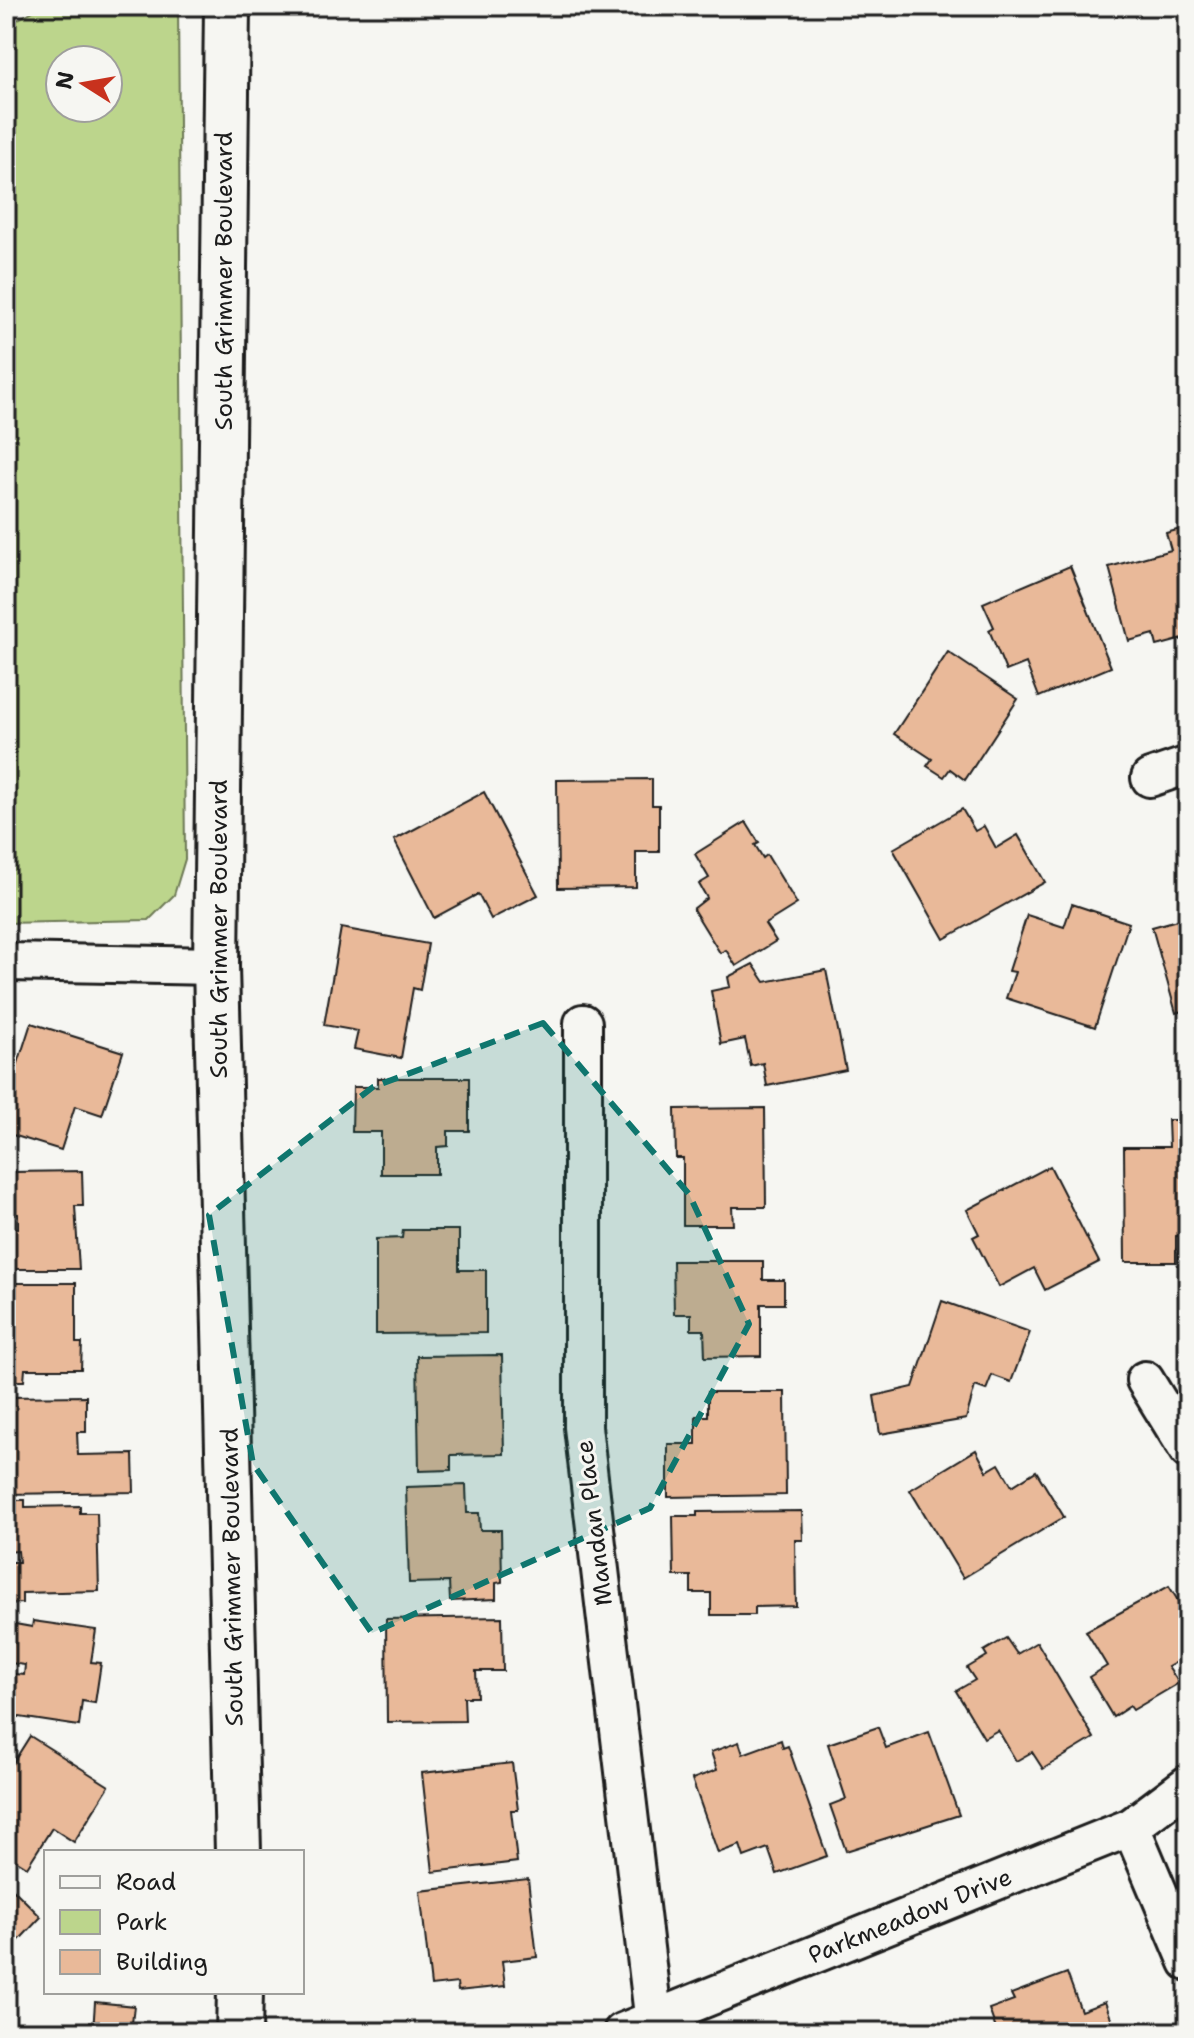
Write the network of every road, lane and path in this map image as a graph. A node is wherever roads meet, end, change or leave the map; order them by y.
1 (227, 6) edge
2 (1188, 765) edge
3 (1150, 778) dead end
4 (6, 962) edge
5 (216, 966) junction
6 (583, 1023) dead end
7 (1145, 1380) dead end
8 (1188, 1450) edge
9 (1188, 1784) edge
10 (1131, 1827) junction
11 (238, 1850) edge
12 (1188, 1962) edge
13 (240, 1994) edge
14 (643, 2028) edge
15 (239, 2032) edge

1 - 5 street, South Grimmer Boulevard
2 - 3 street
4 - 5 street
5 - 11 street, South Grimmer Boulevard
6 - 14 street, Mandan Place
7 - 8 street
9 - 10 street, Parkmeadow Drive
10 - 12 street
10 - 14 street, Parkmeadow Drive
13 - 15 street

